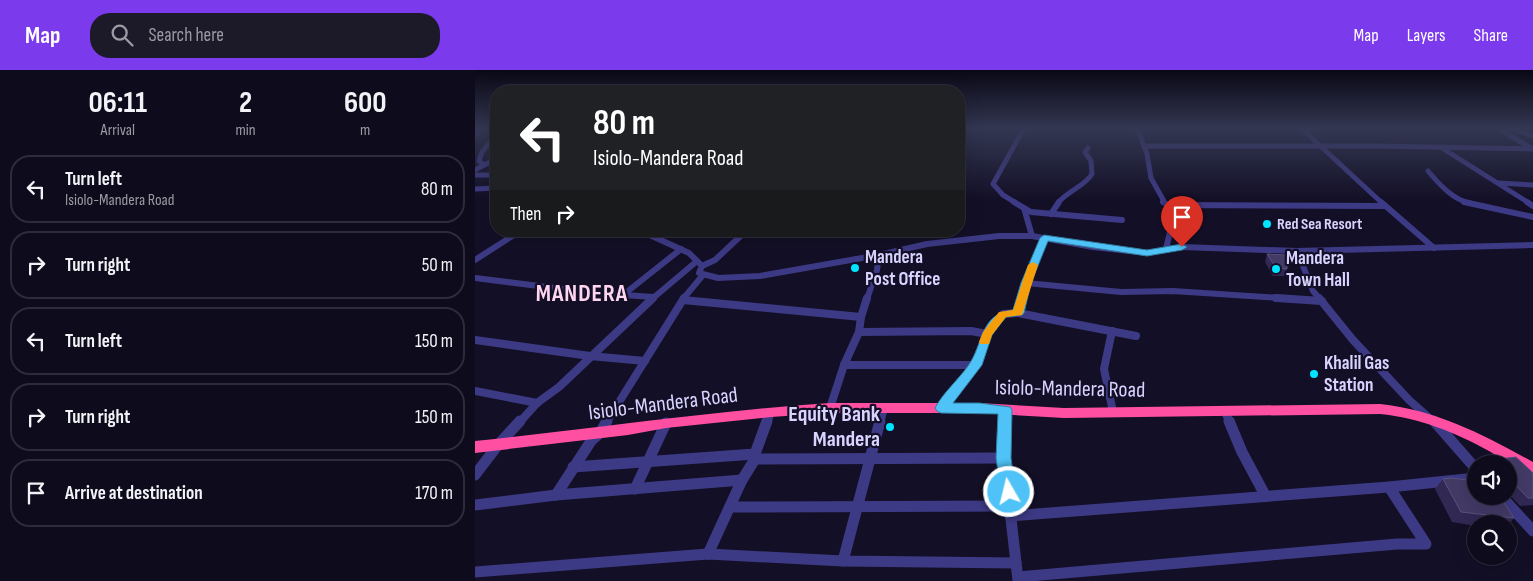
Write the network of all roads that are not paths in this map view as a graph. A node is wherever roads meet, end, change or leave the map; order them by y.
1 (1008, 152) edge
2 (1085, 152) edge
3 (1144, 152) edge
4 (1327, 152) edge
5 (1448, 152) edge
6 (479, 163) edge
7 (475, 170) edge
8 (1428, 171) dead end
9 (475, 175) edge
10 (490, 175) edge
11 (1496, 183) junction
12 (1533, 185) edge
13 (490, 188) edge
14 (475, 189) edge
15 (1169, 205) junction
16 (1385, 206) junction
17 (1533, 206) edge
18 (1024, 208) junction
19 (1051, 214) junction
20 (1533, 217) edge
21 (1122, 220) dead end
22 (1032, 236) junction
23 (511, 237) edge
24 (654, 237) edge
25 (740, 237) edge
26 (1044, 238) junction
27 (1533, 245) edge
28 (1166, 248) junction
29 (1434, 248) junction
30 (681, 249) junction
31 (1297, 251) junction
32 (475, 255) edge
33 (483, 255) junction
34 (879, 255) junction
35 (475, 260) edge
36 (699, 264) junction
37 (703, 275) junction
38 (475, 278) edge
39 (1026, 283) junction
40 (623, 295) junction
41 (653, 297) junction
42 (683, 300) junction
43 (1322, 301) junction
44 (1018, 313) junction
45 (861, 317) junction
46 (1112, 331) junction
47 (859, 332) junction
48 (987, 334) junction
49 (1136, 336) dead end
50 (475, 340) edge
51 (590, 356) junction
52 (645, 361) junction
53 (845, 365) junction
54 (976, 365) junction
55 (475, 391) edge
56 (537, 403) junction
57 (830, 408) junction
58 (884, 408) junction
59 (941, 408) junction
60 (1005, 410) junction
61 (771, 412) junction
62 (1113, 412) junction
63 (1225, 412) junction
64 (1430, 417) junction
65 (666, 424) junction
66 (600, 433) junction
67 (498, 445) junction
68 (475, 447) edge
69 (755, 456) junction
70 (871, 458) junction
71 (1004, 458) junction
72 (1467, 459) edge
73 (649, 462) junction
74 (573, 467) junction
75 (1533, 469) edge
76 (475, 475) edge
77 (1467, 479) edge
78 (742, 480) junction
79 (1389, 487) junction
80 (635, 489) junction
81 (1265, 495) junction
82 (555, 496) junction
83 (475, 505) edge
84 (1509, 505) edge
85 (731, 507) junction
86 (856, 507) junction
87 (1010, 511) junction
88 (1533, 532) edge
89 (709, 554) junction
90 (843, 561) junction
91 (1016, 563) junction
92 (475, 572) edge
93 (1018, 579) edge

1 - 18 street
2 - 19 street
3 - 15 street
4 - 16 street
5 - 11 street
6 - 7 street
8 - 20 street
9 - 10 street
11 - 12 street
11 - 17 street
13 - 14 street
15 - 16 street
15 - 28 street
16 - 29 street
18 - 19 street
18 - 22 street
19 - 21 street
22 - 26 street
22 - 34 street
23 - 33 street
24 - 30 street
25 - 36 street
26 - 28 street
26 - 39 street
27 - 29 street
28 - 31 street
29 - 31 street
30 - 36 street
30 - 40 street
31 - 43 street
32 - 33 street
33 - 35 street
34 - 37 street
34 - 45 street
36 - 37 street
36 - 41 street
37 - 42 street
38 - 40 street
39 - 43 street
39 - 44 street
40 - 41 street
41 - 51 street
42 - 45 street
42 - 52 street
43 - 64 street
44 - 46 street
44 - 48 street
45 - 47 street
46 - 49 street
46 - 62 street
47 - 48 street
47 - 53 street
48 - 54 street
50 - 51 street
51 - 52 street
51 - 56 street
52 - 66 street
53 - 54 street
53 - 57 street
54 - 59 street
55 - 56 street
56 - 67 street
57 - 58 highway, Isiolo-Mandera Road
57 - 61 highway, Isiolo-Mandera Road
58 - 59 highway, Isiolo-Mandera Road
58 - 70 street
59 - 60 highway, Isiolo-Mandera Road
60 - 62 highway, Isiolo-Mandera Road
60 - 71 street
61 - 65 highway, Isiolo-Mandera Road
61 - 69 street
62 - 63 highway, Isiolo-Mandera Road
63 - 64 highway, Isiolo-Mandera Road
63 - 81 street
64 - 72 street
64 - 75 highway, Isiolo-Mandera Road
65 - 66 highway, Isiolo-Mandera Road
65 - 73 street
66 - 67 highway, Isiolo-Mandera Road
66 - 74 street
67 - 68 highway, Isiolo-Mandera Road
67 - 76 street
69 - 70 street
69 - 73 street
69 - 78 street
70 - 71 street
70 - 86 street
71 - 87 street
73 - 74 street
73 - 80 street
74 - 82 street
77 - 79 street
78 - 80 street
78 - 85 street
79 - 81 street
79 - 93 street
80 - 82 street
81 - 87 street
82 - 83 street
84 - 88 street
85 - 86 street
85 - 89 street
86 - 87 street
86 - 90 street
87 - 91 street
89 - 90 street
89 - 92 street
90 - 91 street
91 - 93 street

